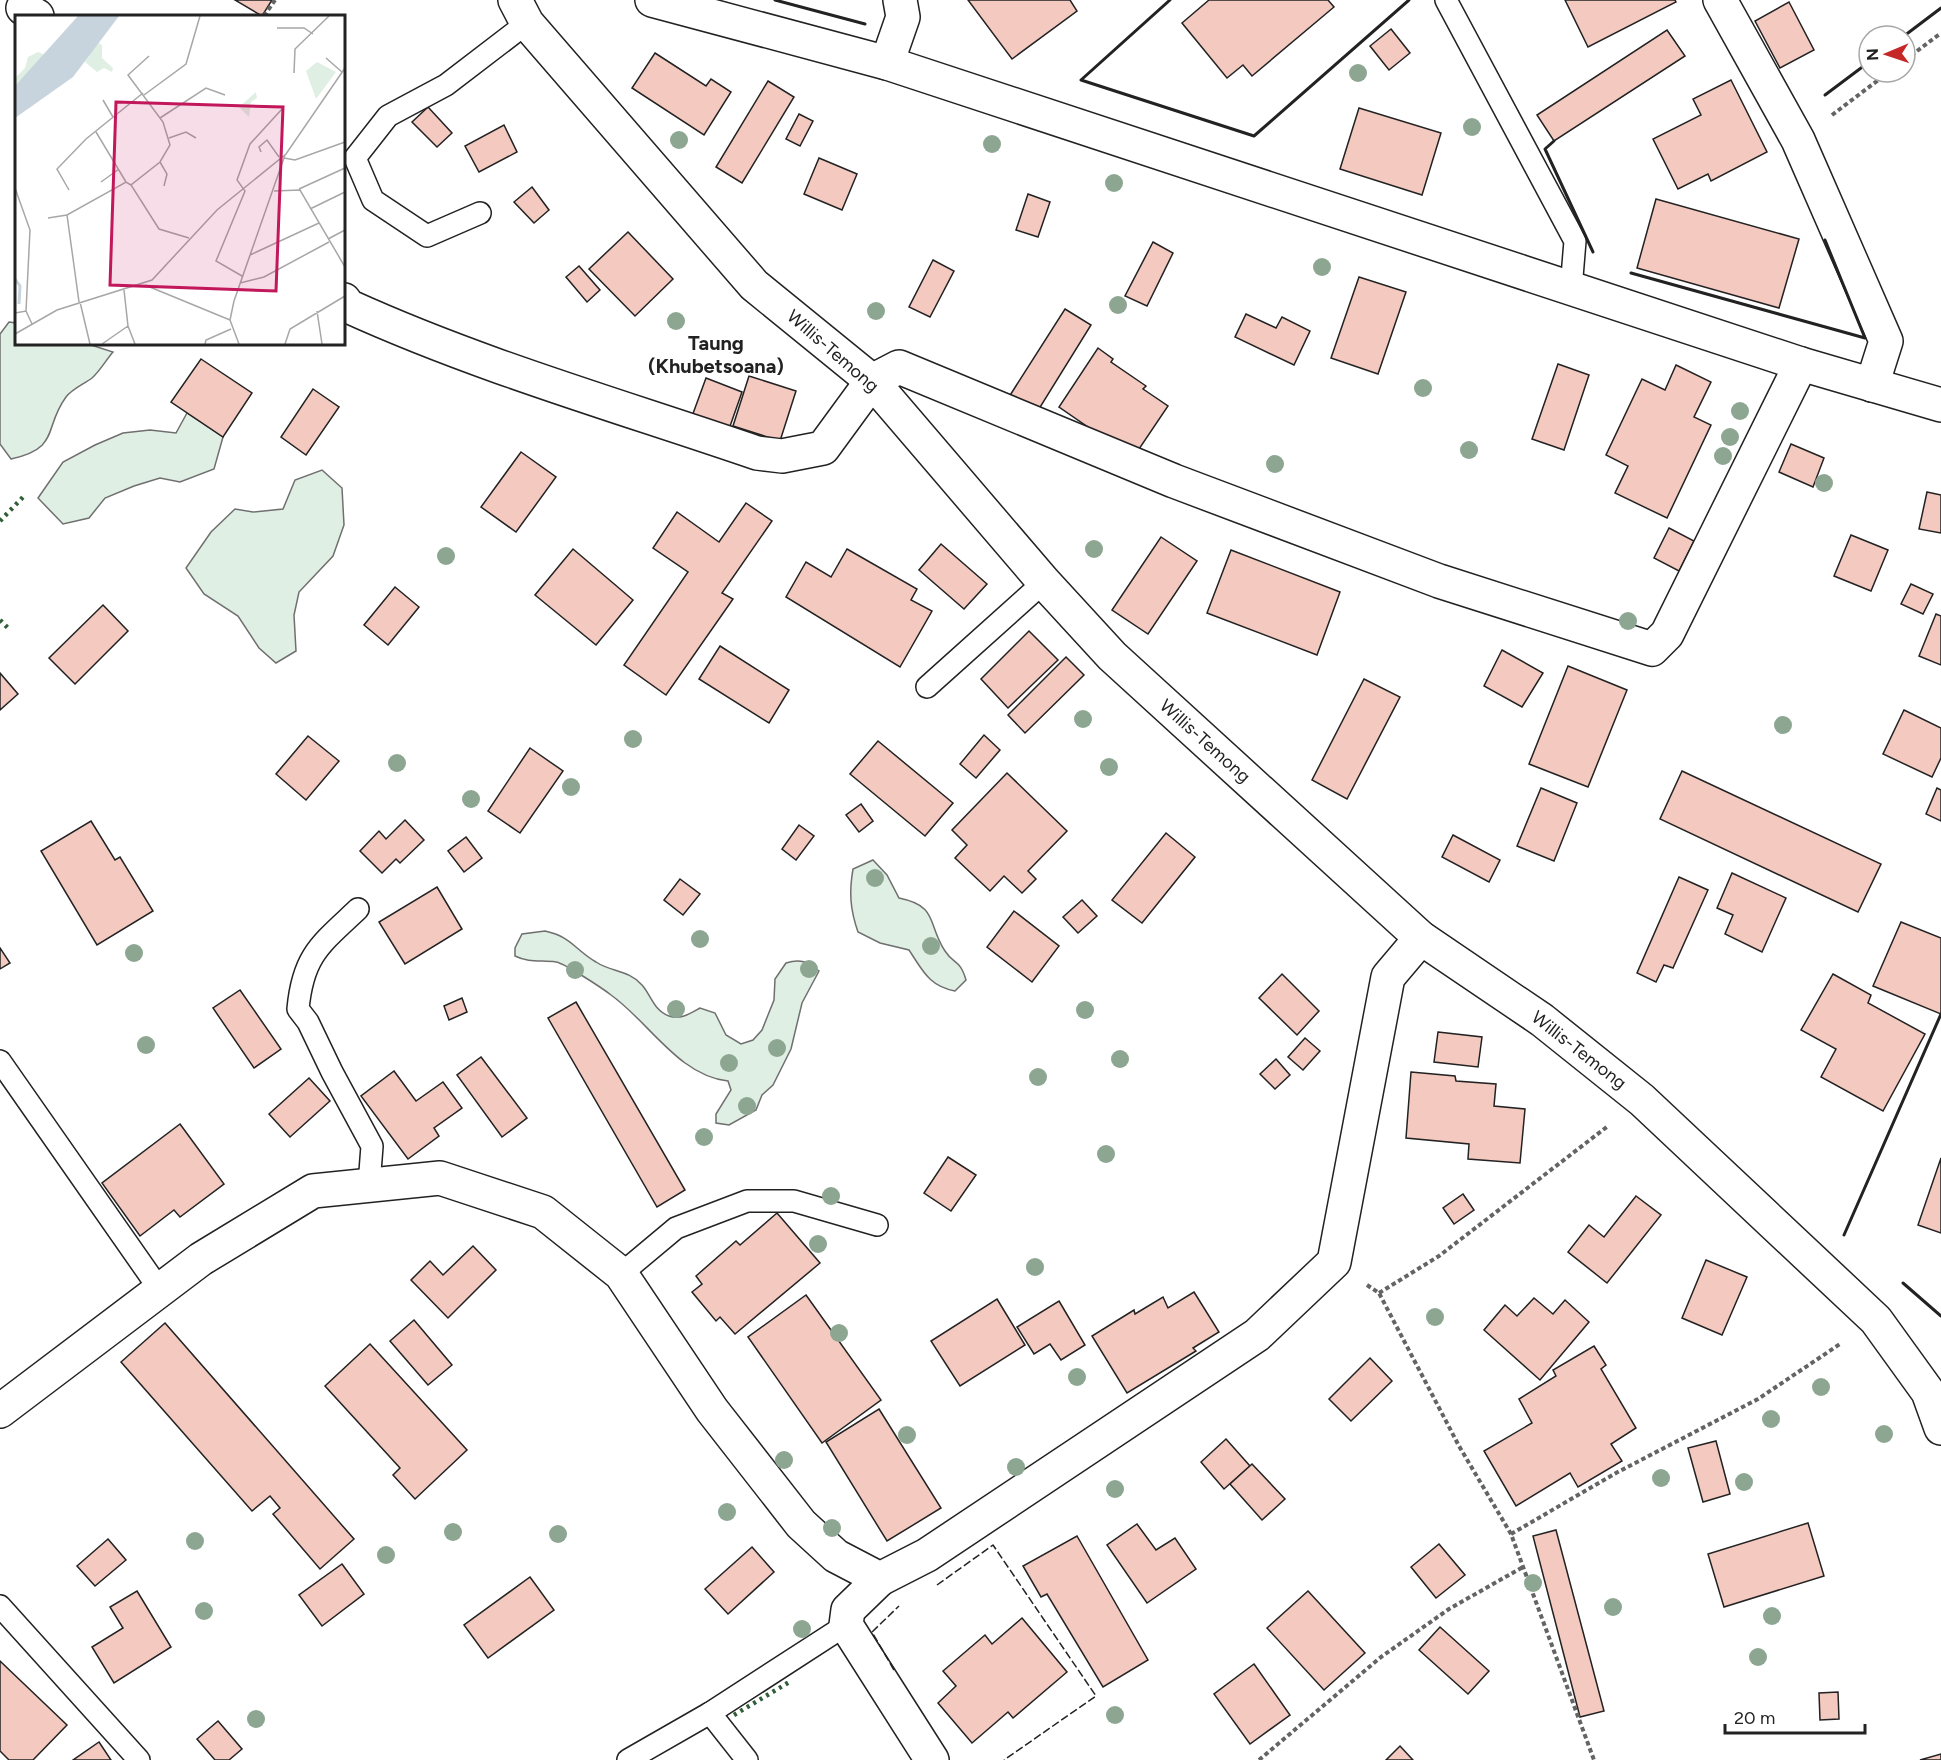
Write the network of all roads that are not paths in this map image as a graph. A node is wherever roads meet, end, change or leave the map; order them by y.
1 (652, 0) edge
2 (900, 0) edge
3 (1446, 0) edge
4 (1720, 0) edge
5 (521, 11) edge
6 (887, 63) junction
7 (480, 213) dead end
8 (1571, 289) junction
9 (345, 302) edge
10 (1801, 364) junction
11 (872, 381) junction
12 (1872, 385) junction
13 (1941, 405) edge
14 (1044, 582) junction
15 (927, 687) dead end
16 (358, 909) dead end
17 (1421, 938) junction
18 (0, 1061) edge
19 (369, 1185) junction
20 (877, 1226) dead end
21 (621, 1274) junction
22 (160, 1290) junction
23 (1934, 1386) edge
24 (0, 1412) edge
25 (1941, 1428) edge
26 (880, 1579) junction
27 (0, 1606) edge
28 (846, 1625) junction
29 (710, 1713) junction
30 (139, 1760) edge
31 (628, 1760) edge
32 (747, 1760) edge
33 (932, 1760) edge

1 - 6 street
2 - 6 street
3 - 8 lane
4 - 12 street
5 - 7 lane
5 - 11 street, Willis-Temong
6 - 8 street
8 - 10 street
9 - 11 street
10 - 11 street
10 - 12 street
11 - 14 street, Willis-Temong
12 - 13 street
14 - 15 lane
14 - 17 street, Willis-Temong
16 - 19 lane
17 - 23 street, Willis-Temong
17 - 26 street
18 - 22 lane
19 - 21 street
19 - 22 street
20 - 21 lane
21 - 26 street
22 - 24 street
23 - 25 street, Willis-Temong
26 - 28 street
27 - 30 lane
28 - 29 lane
28 - 33 street
29 - 31 lane
29 - 32 lane

